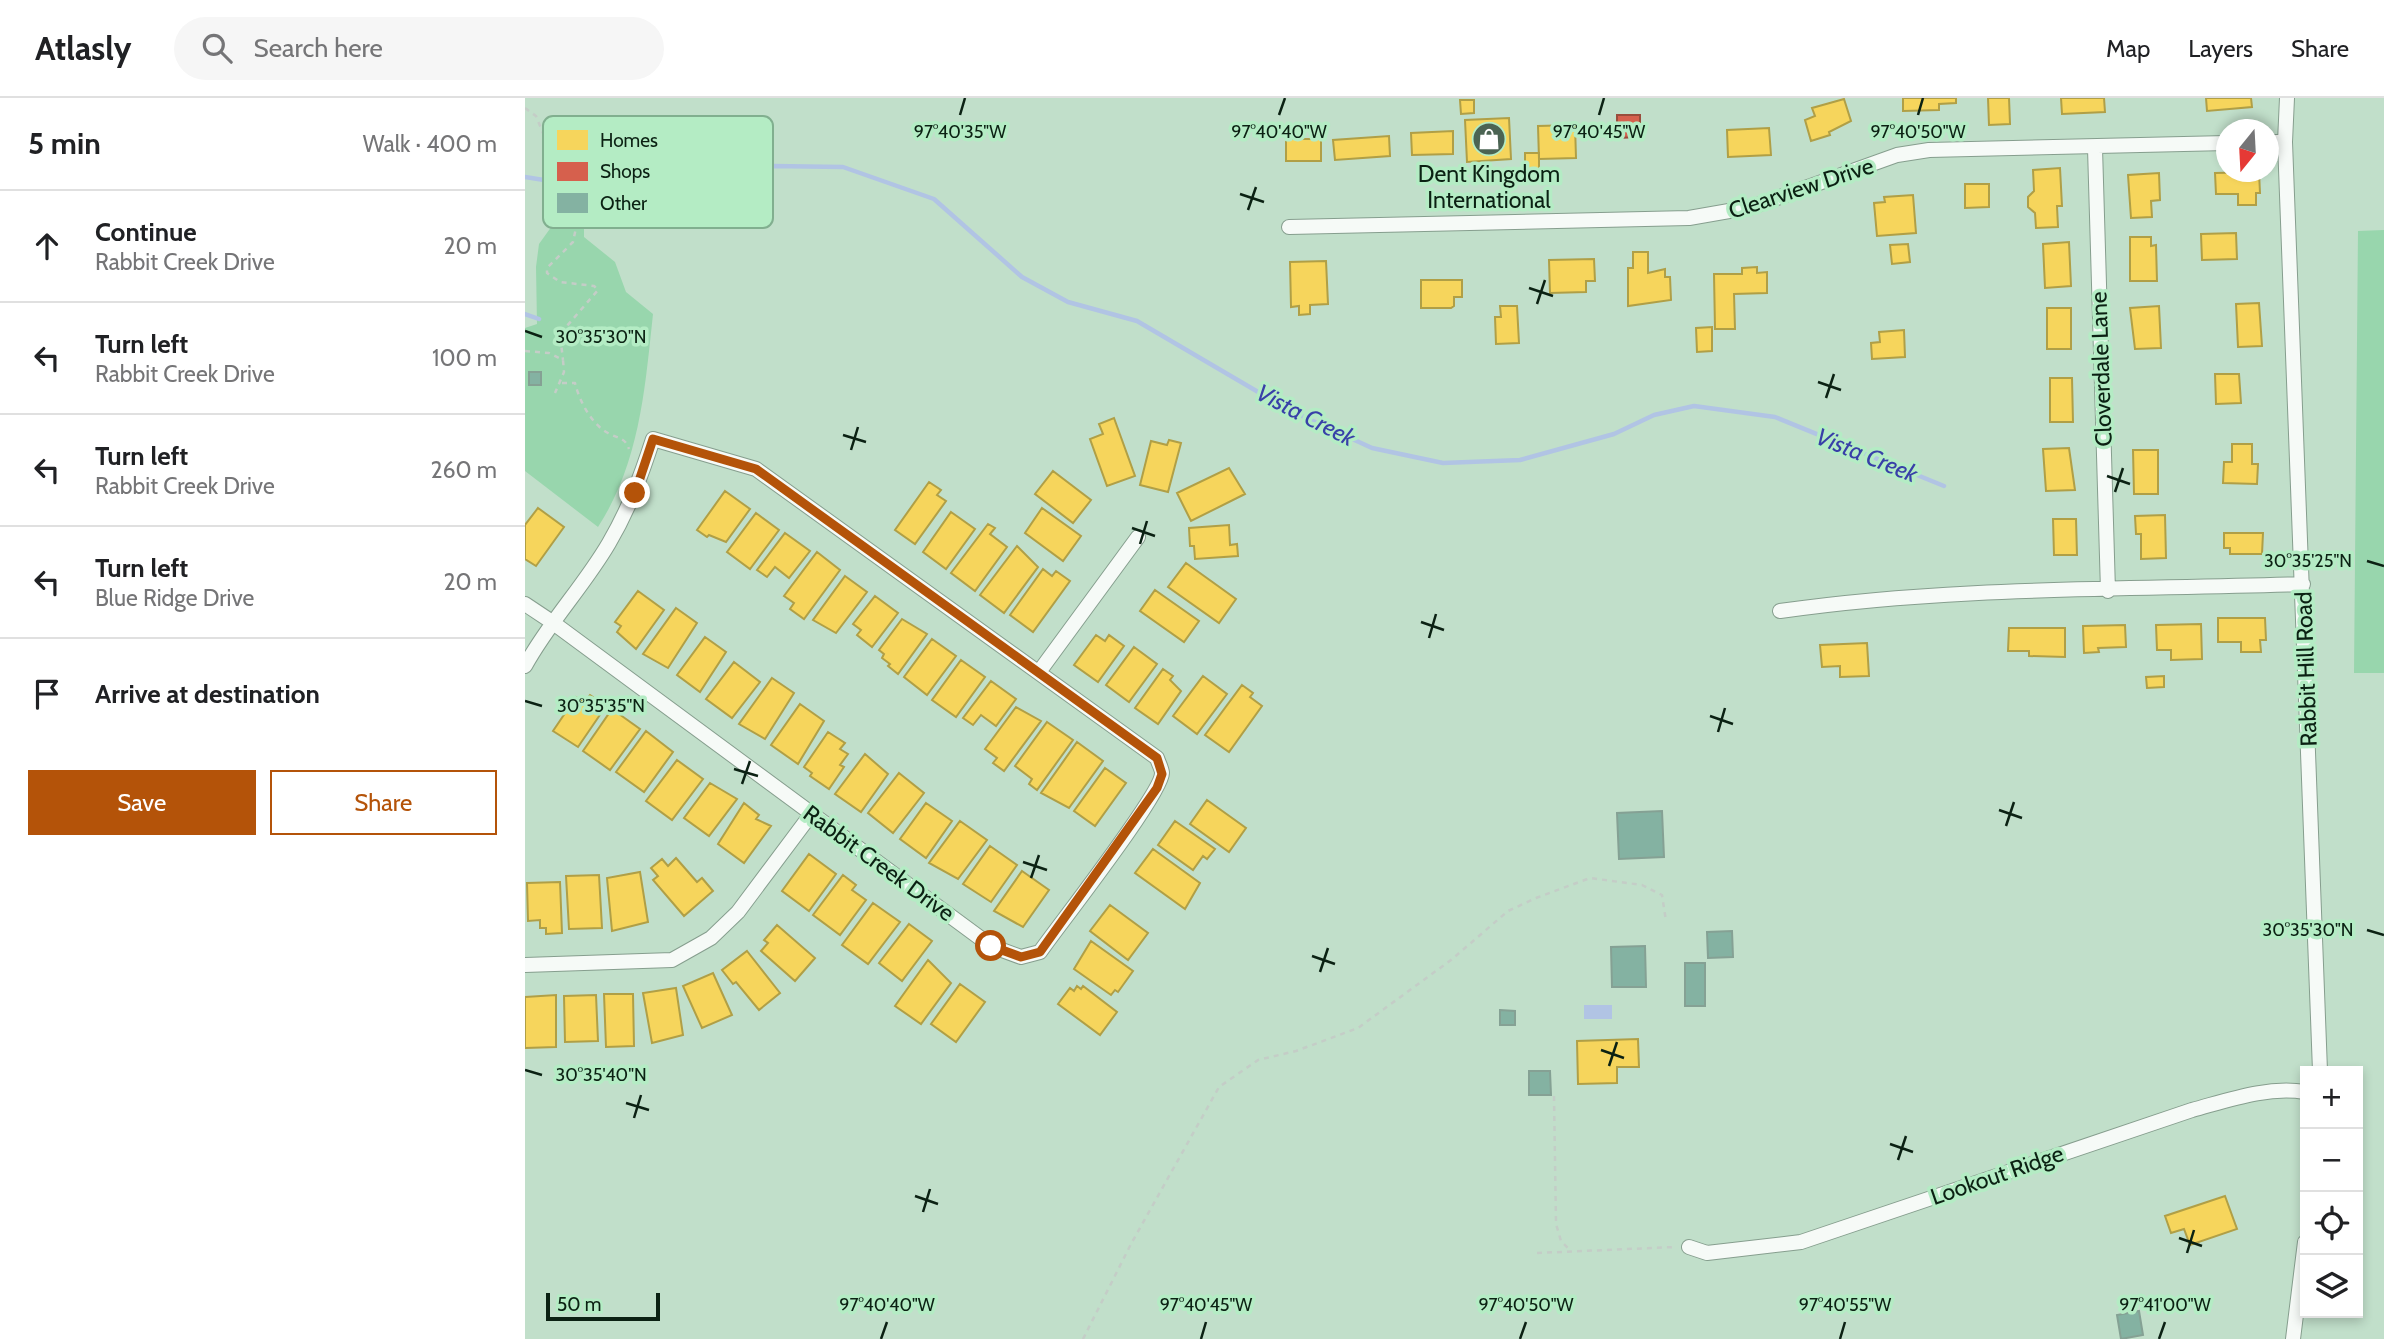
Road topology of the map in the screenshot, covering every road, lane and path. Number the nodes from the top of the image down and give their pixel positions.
1 (2287, 98) edge
2 (525, 108) edge
3 (543, 133) edge
4 (2279, 142) edge
5 (2285, 142) junction
6 (2216, 144) edge
7 (2095, 148) junction
8 (1289, 227) dead end
9 (576, 228) edge
10 (561, 344) junction
11 (525, 351) edge
12 (552, 354) junction
13 (563, 360) junction
14 (562, 383) junction
15 (555, 393) dead end
16 (629, 449) dead end
17 (1138, 537) dead end
18 (2303, 584) junction
19 (2108, 591) junction
20 (525, 604) edge
21 (1780, 611) dead end
22 (552, 622) junction
23 (525, 666) edge
24 (1039, 672) junction
25 (812, 813) junction
26 (1666, 921) dead end
27 (525, 965) edge
28 (2320, 1066) edge
29 (2300, 1092) edge
30 (1554, 1096) dead end
31 (1689, 1247) joint
32 (1571, 1251) junction
33 (1537, 1253) dead end
34 (2303, 1255) edge
35 (1083, 1339) edge
36 (2293, 1339) edge

1 - 5 street, Rabbit Hill Road
2 - 3 path
4 - 5 street
5 - 18 street, Rabbit Hill Road
6 - 7 street, Clearview Drive
7 - 8 street, Clearview Drive
7 - 19 street, Cloverdale Lane
9 - 10 path
10 - 12 path
10 - 13 path
11 - 12 path
12 - 13 path
13 - 14 path
14 - 15 path
14 - 16 path
17 - 24 street
18 - 19 street
18 - 28 street, Rabbit Hill Road
19 - 21 street
20 - 22 street, Rabbit Creek Drive
22 - 23 street
22 - 24 street, Rabbit Creek Drive
22 - 25 street, Rabbit Creek Drive
24 - 25 street, Rabbit Creek Drive
25 - 27 street
26 - 35 path
29 - 31 street, Lookout Ridge
30 - 32 path
31 - 32 path
32 - 33 path
34 - 36 street

